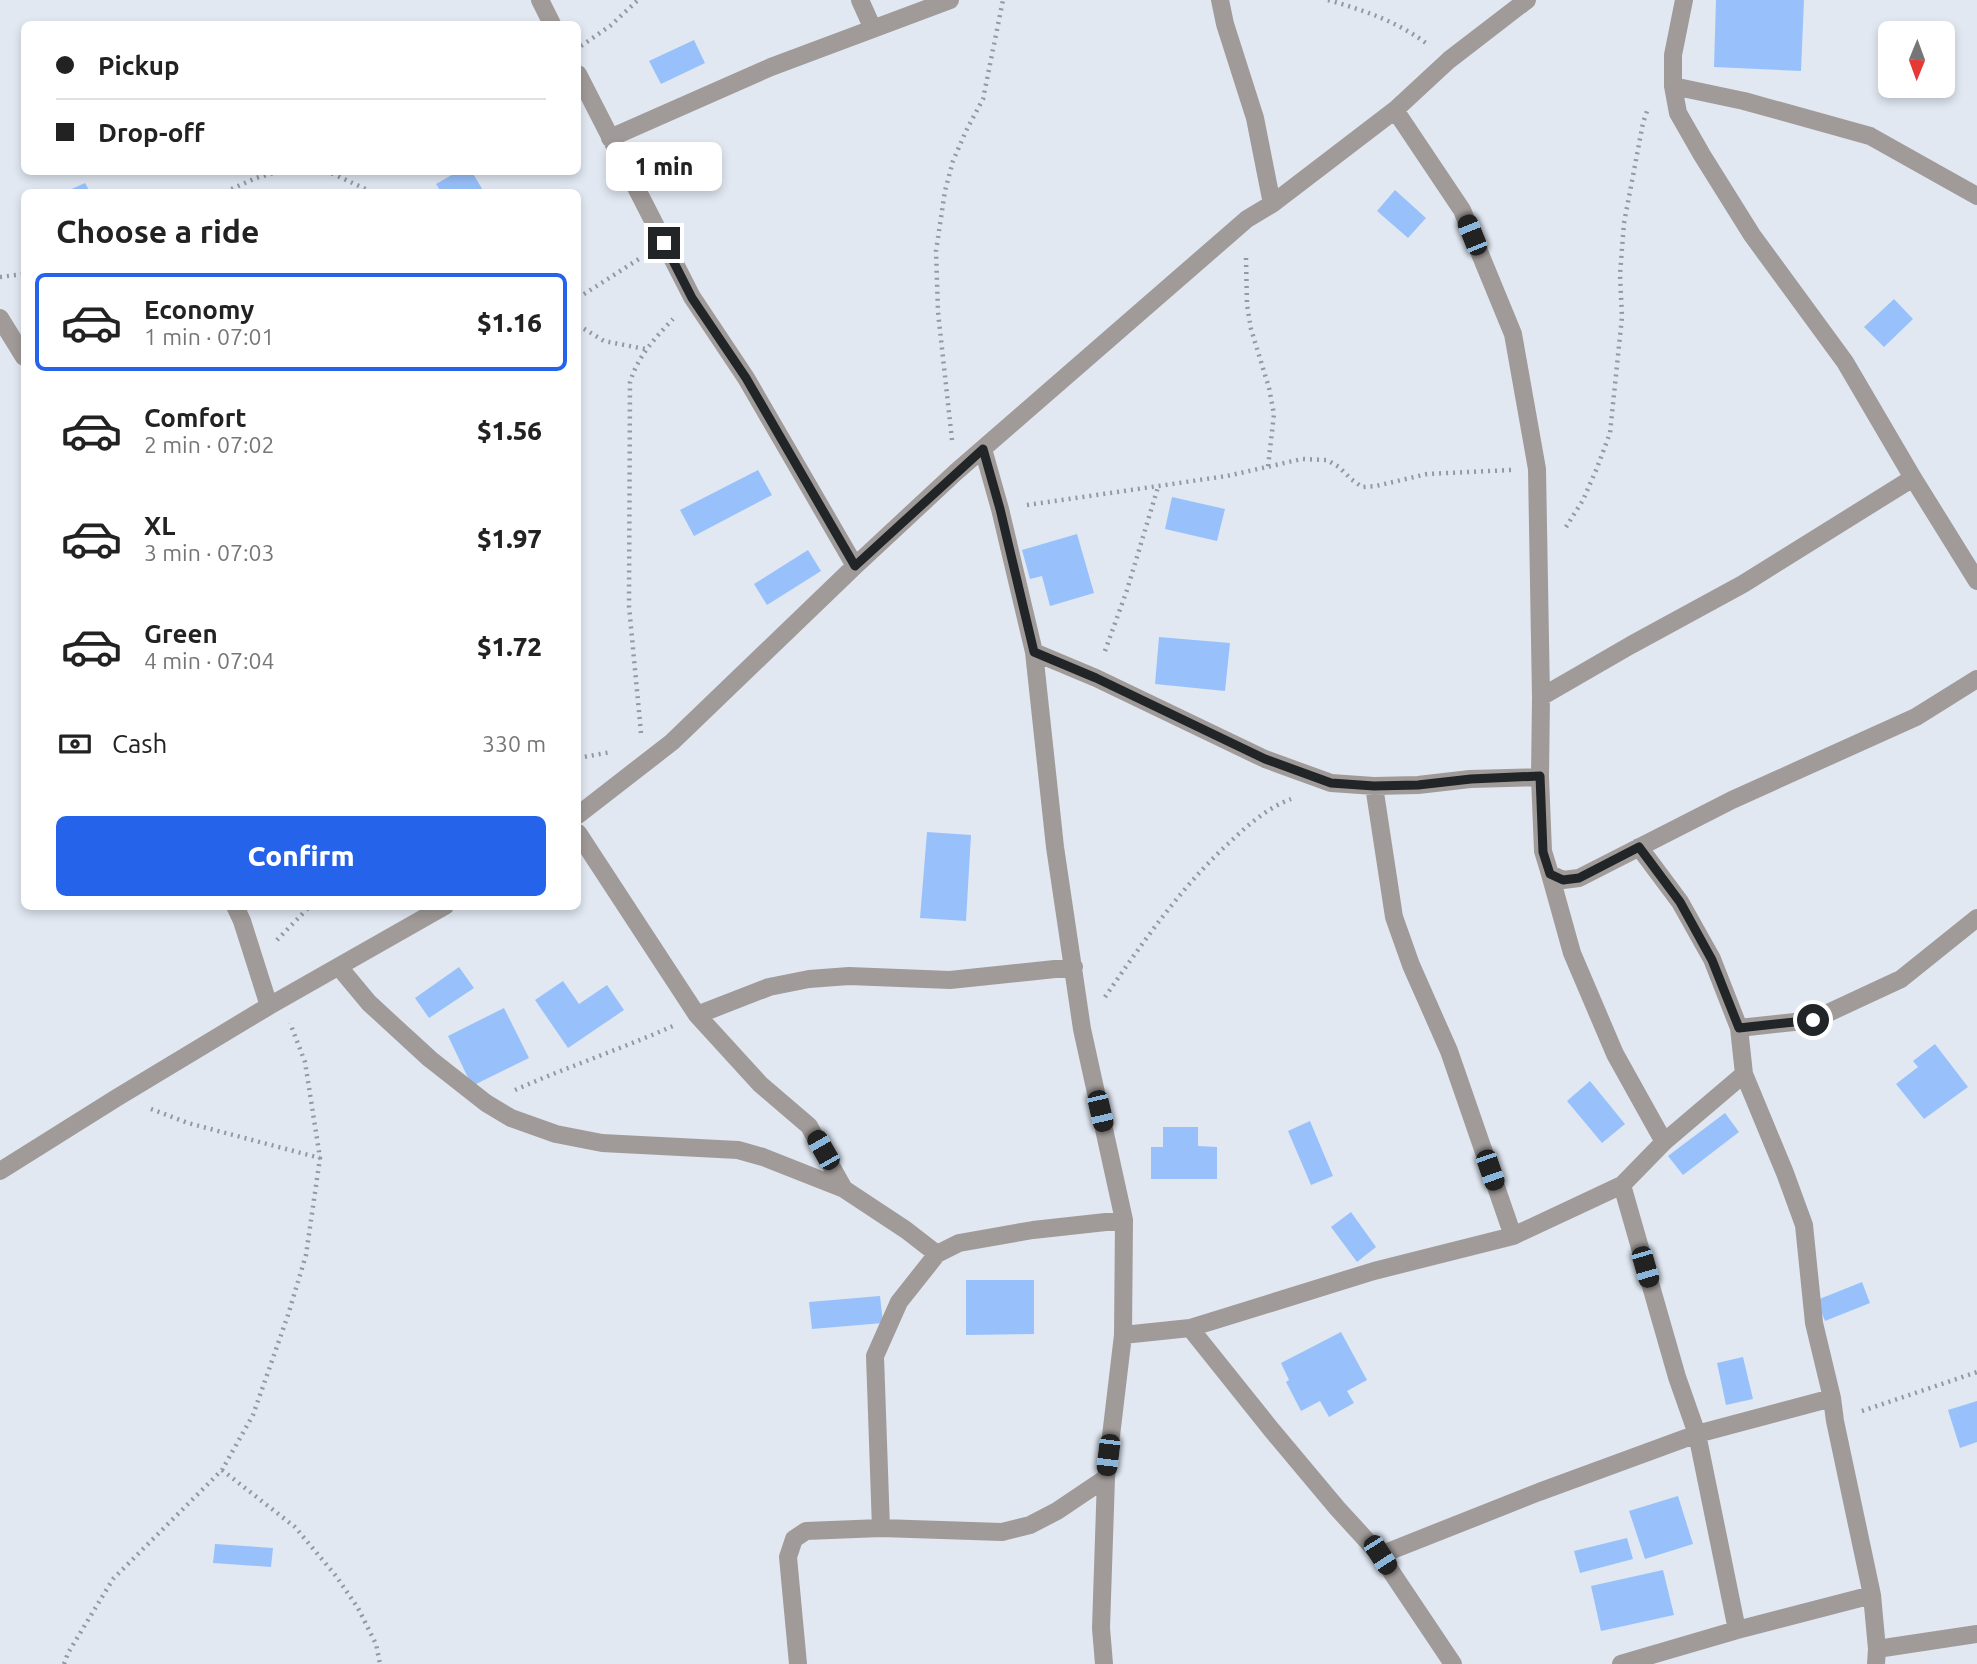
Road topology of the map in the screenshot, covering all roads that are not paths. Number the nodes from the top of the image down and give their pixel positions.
1 (540, 0) edge
2 (860, 0) edge
3 (950, 0) edge
4 (1220, 0) edge
5 (1527, 0) edge
6 (1684, 0) edge
7 (550, 21) edge
8 (873, 29) junction
9 (581, 80) edge
10 (1673, 86) junction
11 (1395, 110) junction
12 (610, 138) junction
13 (1977, 196) edge
14 (1272, 204) junction
15 (0, 318) edge
16 (21, 352) edge
17 (983, 449) junction
18 (1913, 478) junction
19 (855, 566) junction
20 (1977, 581) edge
21 (1034, 652) junction
22 (1977, 679) edge
23 (1541, 697) junction
24 (1540, 776) junction
25 (1374, 786) junction
26 (581, 813) edge
27 (581, 838) edge
28 (1639, 847) junction
29 (1550, 874) junction
30 (237, 910) edge
31 (438, 910) edge
32 (1977, 918) edge
33 (339, 967) junction
34 (1074, 967) junction
35 (275, 1003) junction
36 (697, 1015) junction
37 (1739, 1028) junction
38 (1744, 1074) junction
39 (1664, 1142) junction
40 (0, 1171) edge
41 (1622, 1185) junction
42 (844, 1189) junction
43 (1124, 1220) junction
44 (1513, 1236) junction
45 (937, 1254) junction
46 (1190, 1328) junction
47 (1123, 1335) junction
48 (1832, 1398) junction
49 (1697, 1434) junction
50 (1105, 1478) junction
51 (881, 1528) junction
52 (1380, 1555) junction
53 (1872, 1595) junction
54 (1737, 1630) junction
55 (1977, 1634) edge
56 (1877, 1657) edge
57 (798, 1664) edge
58 (1104, 1664) edge
59 (1453, 1664) edge
60 (1621, 1664) edge

1 - 7 street
2 - 8 street
3 - 8 street
4 - 14 street
5 - 11 street
6 - 10 street
8 - 12 street
9 - 12 street
10 - 13 street
10 - 18 street
11 - 14 street
11 - 23 street
12 - 19 street
14 - 17 street
15 - 16 street
17 - 19 street
17 - 21 street
18 - 20 street
18 - 23 street
19 - 26 street
21 - 25 street
21 - 34 street
22 - 28 street
23 - 24 street
24 - 25 street
24 - 29 street
25 - 44 street
27 - 36 street
28 - 29 street
28 - 37 street
29 - 39 street
30 - 35 street
31 - 33 street
32 - 37 street
33 - 35 street
33 - 42 street
34 - 36 street
34 - 43 street
35 - 40 street
36 - 42 street
37 - 38 street
38 - 39 street
38 - 48 street
39 - 41 street
41 - 44 street
41 - 49 street
42 - 45 street
43 - 45 street
43 - 47 street
44 - 46 street
45 - 51 street
46 - 47 street
46 - 52 street
47 - 50 street
48 - 49 street
48 - 53 street
49 - 52 street
49 - 54 street
50 - 51 street
50 - 58 street
51 - 57 street
52 - 59 street
53 - 54 street
53 - 56 street
54 - 60 street
55 - 56 street

